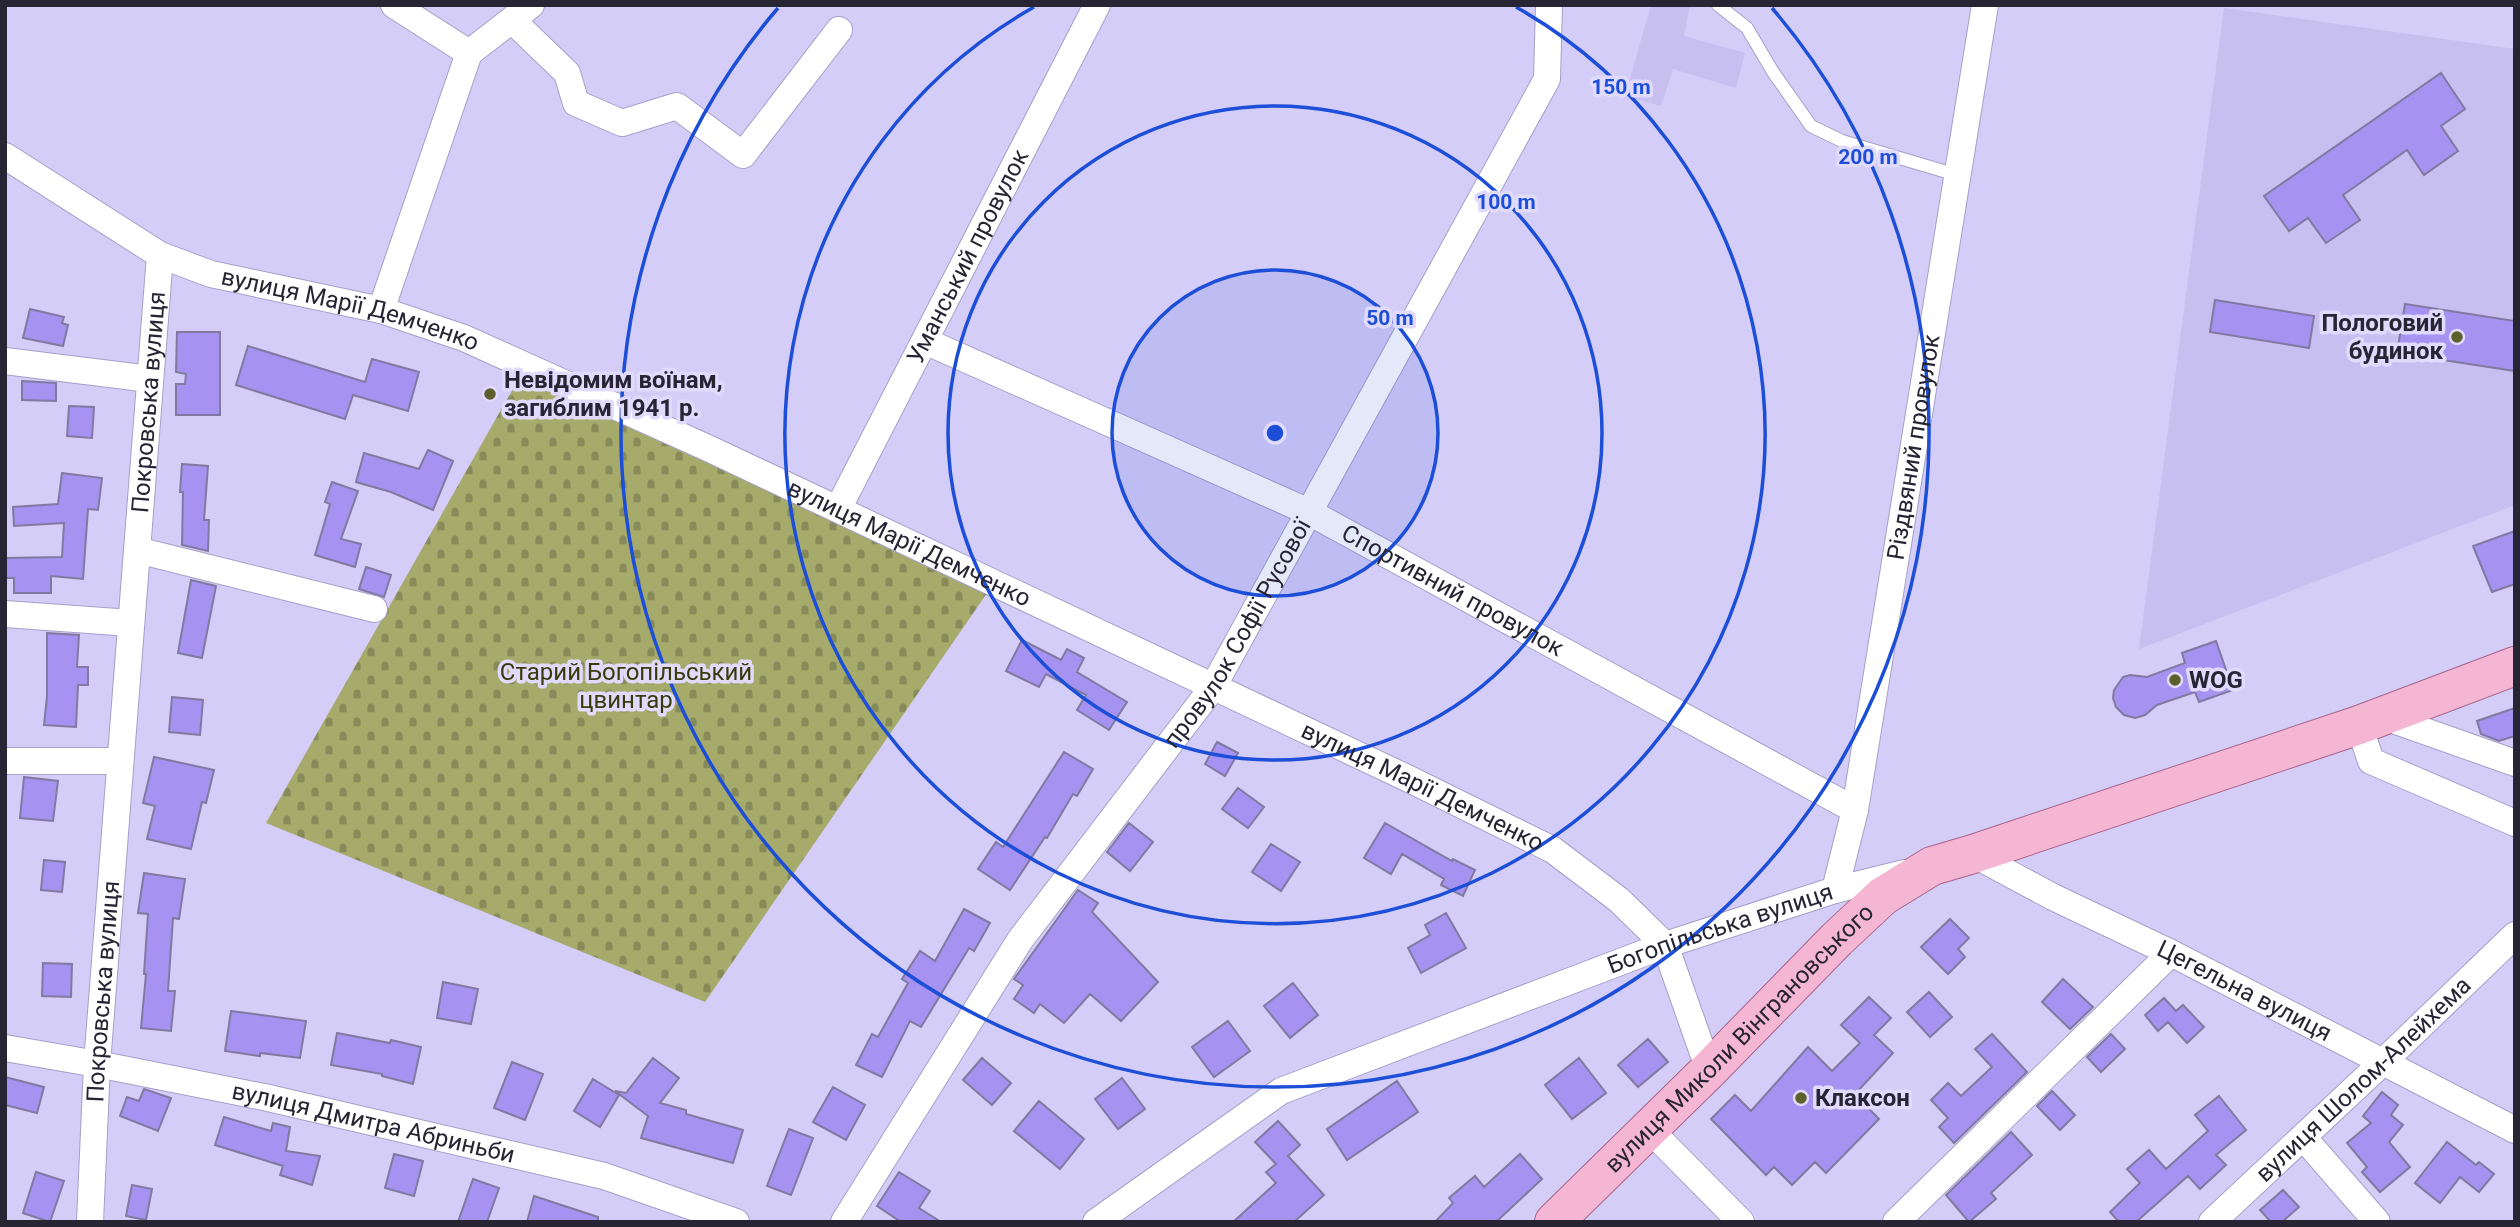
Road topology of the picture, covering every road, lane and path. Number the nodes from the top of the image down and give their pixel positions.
1 (394, 5) edge
2 (1097, 5) edge
3 (1549, 5) edge
4 (1718, 5) edge
5 (1985, 5) edge
6 (521, 12) edge
7 (839, 30) dead end
8 (468, 53) junction
9 (5, 156) edge
10 (1957, 174) junction
11 (160, 255) junction
12 (381, 310) junction
13 (925, 341) junction
14 (5, 361) edge
15 (150, 379) junction
16 (838, 509) junction
17 (1309, 512) junction
18 (137, 550) junction
19 (373, 609) dead end
20 (5, 614) edge
21 (131, 623) junction
22 (2515, 666) edge
23 (1213, 687) junction
24 (2371, 721) junction
25 (5, 761) edge
26 (121, 761) junction
27 (2515, 763) edge
28 (1855, 810) junction
29 (2515, 823) edge
30 (1973, 854) junction
31 (1932, 866) junction
32 (1835, 890) junction
33 (2515, 934) edge
34 (1665, 945) junction
35 (2171, 953) junction
36 (5, 1048) edge
37 (2383, 1062) junction
38 (97, 1064) junction
39 (1709, 1070) junction
40 (1649, 1129) junction
41 (2515, 1130) edge
42 (2302, 1137) junction
43 (90, 1222) edge
44 (736, 1222) edge
45 (844, 1222) edge
46 (1096, 1222) edge
47 (1555, 1222) edge
48 (1741, 1222) edge
49 (1896, 1222) edge
50 (2212, 1222) edge
51 (2377, 1222) edge

1 - 8 street
2 - 13 street, Уманський провулок
3 - 17 street, провулок Софії Русової
4 - 10 lane
5 - 10 street, Різдвяний провулок
6 - 7 street
6 - 8 street
8 - 12 street
9 - 11 street, вулиця Марії Демченко
10 - 28 street, Різдвяний провулок
11 - 12 street, вулиця Марії Демченко
11 - 15 street, Покровська вулиця
12 - 16 street, вулиця Марії Демченко
13 - 16 street, Уманський провулок
13 - 17 street, Спортивний провулок
14 - 15 street
15 - 18 street, Покровська вулиця
16 - 23 street, вулиця Марії Демченко
17 - 23 street, провулок Софії Русової
17 - 28 street, Спортивний провулок
18 - 19 street
18 - 21 street, Покровська вулиця
20 - 21 street
21 - 26 street, Покровська вулиця
22 - 24 main road, Богопільська вулиця
23 - 34 street, вулиця Марії Демченко
23 - 45 street, провулок Софії Русової
24 - 27 street
24 - 29 street
24 - 30 main road, Богопільська вулиця
25 - 26 street
26 - 38 street, Покровська вулиця
28 - 32 street, Різдвяний провулок
30 - 31 main road, Богопільська вулиця
30 - 35 street, Цегельна вулиця
31 - 32 street, Богопільська вулиця
31 - 39 main road, вулиця Миколи Вінграновського
32 - 34 street, Богопільська вулиця
33 - 37 street, вулиця Шолом-Алейхема
34 - 39 street, вулиця Марії Демченко
34 - 46 street, Богопільська вулиця
35 - 37 street, Цегельна вулиця
35 - 49 street
36 - 38 street, вулиця Дмитра Абриньби
37 - 41 street, Цегельна вулиця
37 - 42 street, вулиця Шолом-Алейхема
38 - 43 street, Покровська вулиця
38 - 44 street, вулиця Дмитра Абриньби
39 - 40 main road, вулиця Миколи Вінграновського
40 - 47 main road, вулиця Миколи Вінграновського
40 - 48 street
42 - 50 street, вулиця Шолом-Алейхема
42 - 51 street

